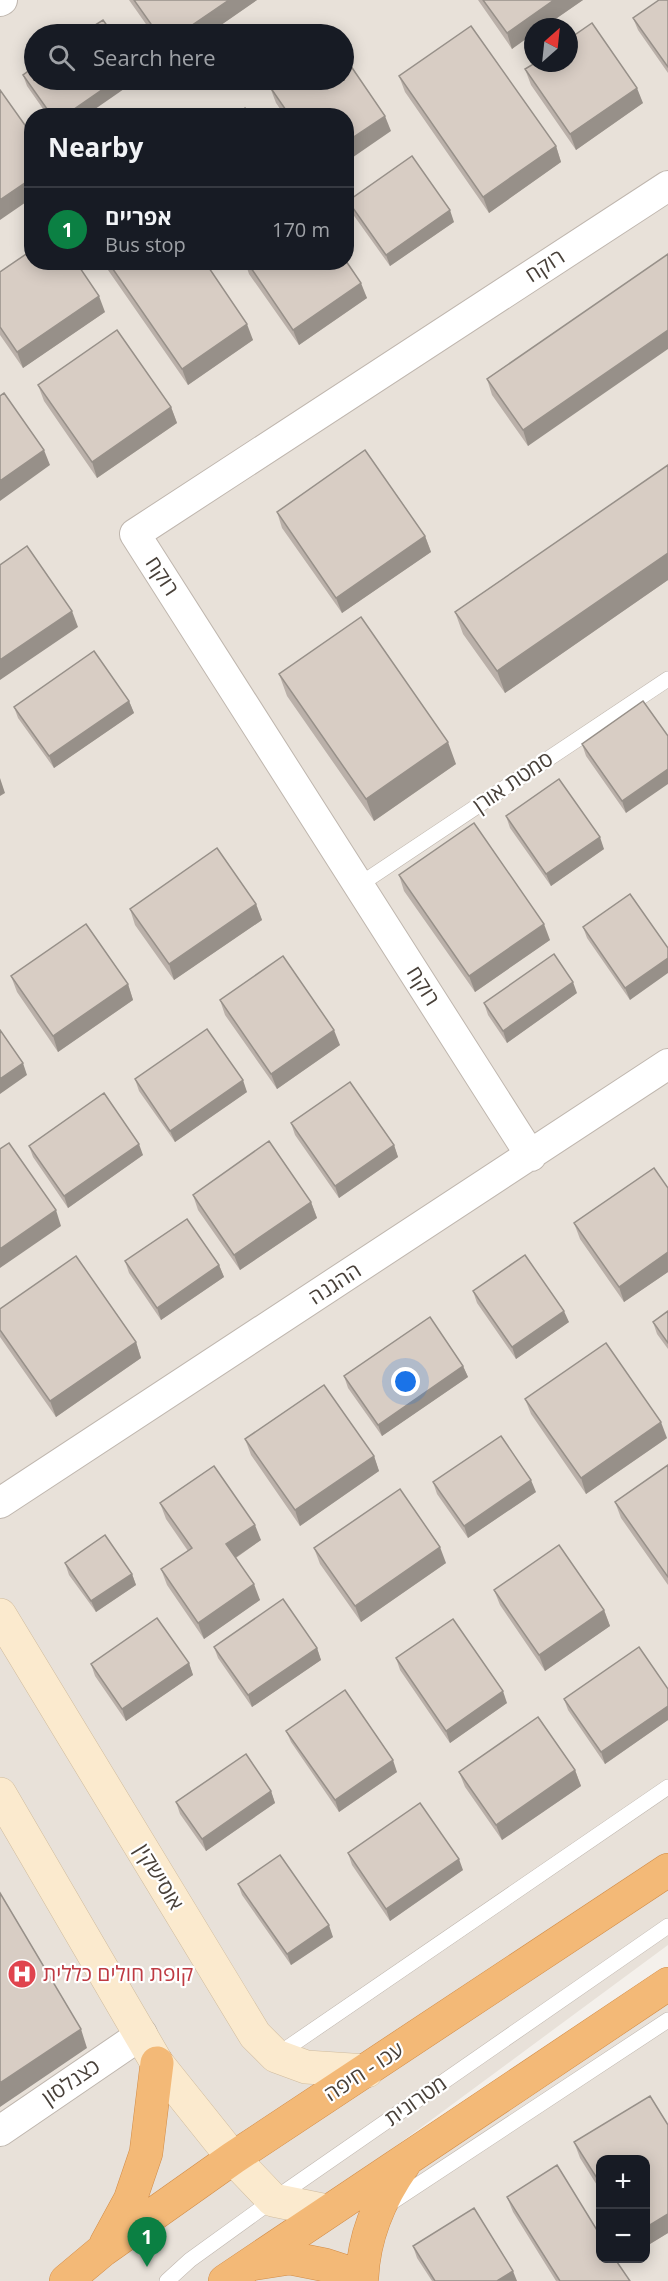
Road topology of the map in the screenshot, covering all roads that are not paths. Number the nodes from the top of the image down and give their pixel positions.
1 (668, 186) edge
2 (668, 679) edge
3 (359, 885) junction
4 (668, 1064) edge
5 (531, 1156) junction
6 (0, 1503) edge
7 (0, 1615) edge
8 (668, 1787) edge
9 (0, 1794) edge
10 (668, 1870) edge
11 (668, 1926) edge
12 (668, 1984) edge
13 (668, 2020) edge
14 (142, 2034) junction
15 (276, 2056) junction
16 (157, 2063) junction
17 (367, 2071) junction
18 (0, 2131) edge
19 (410, 2155) junction
20 (233, 2158) junction
21 (273, 2200) junction
22 (327, 2211) junction
23 (377, 2212) junction
24 (103, 2250) junction
25 (236, 2273) edge
26 (363, 2279) edge
27 (66, 2281) edge
28 (167, 2281) edge

1 - 3 street, רוקח
2 - 3 lane, סמטת אורן
3 - 5 street, רוקח
4 - 5 street, ההגנה
5 - 6 street, ההגנה
7 - 15 street, אוסישקין
8 - 15 lane
9 - 14 street
10 - 17 highway, עכו - חיפה
11 - 21 lane, מטרונית
12 - 19 highway
13 - 23 lane
14 - 16 street
14 - 18 street, כצנלסון
15 - 17 street, אוסישקין
16 - 20 street
16 - 24 highway
17 - 20 highway, עכו - חיפה
19 - 22 highway
19 - 23 highway
20 - 21 street
20 - 24 highway, עכו - חיפה
21 - 22 street
21 - 28 lane, מטרונית
22 - 25 highway
23 - 26 highway
24 - 27 highway, עכו - חיפה
25 - 26 highway

